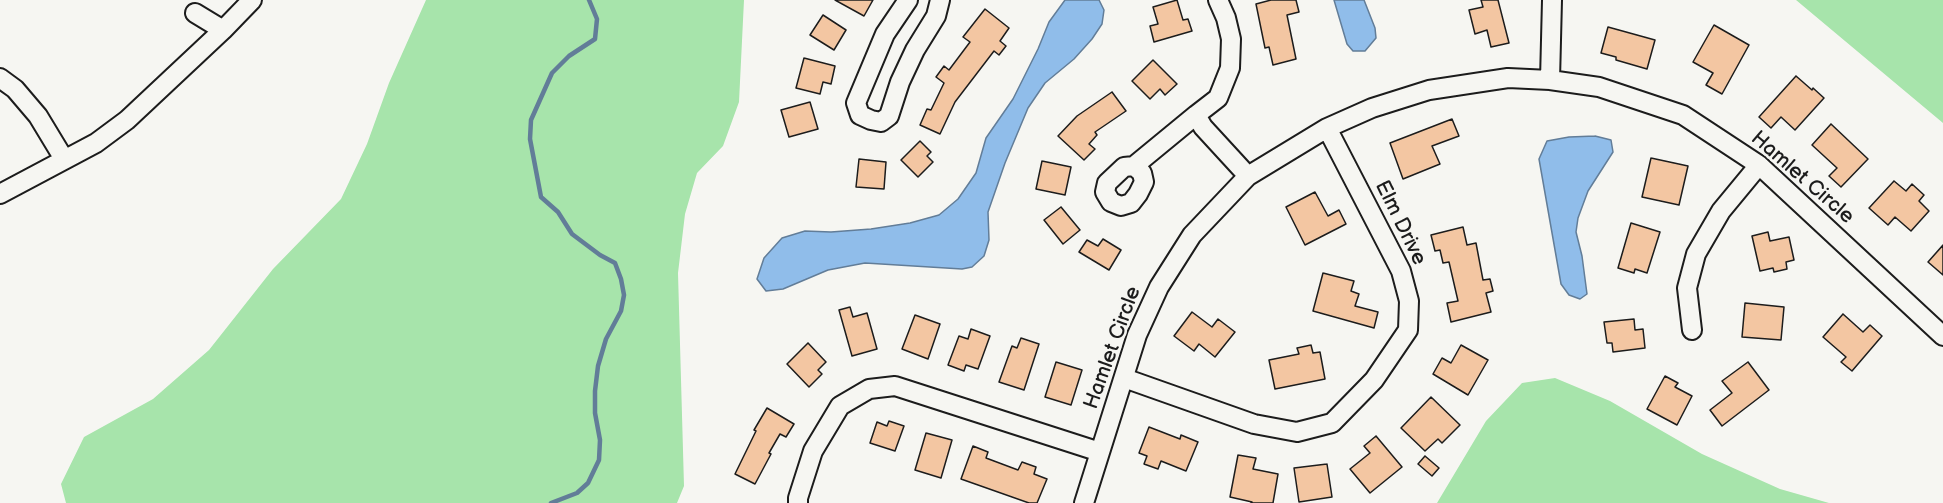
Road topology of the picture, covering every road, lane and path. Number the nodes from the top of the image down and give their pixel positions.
1 (252, 0) edge
2 (908, 0) edge
3 (940, 0) edge
4 (1218, 0) edge
5 (1552, 0) edge
6 (195, 13) dead end
7 (223, 30) junction
8 (881, 43) junction
9 (910, 59) junction
10 (0, 78) edge
11 (1550, 80) junction
12 (1196, 115) junction
13 (1327, 128) junction
14 (64, 159) junction
15 (1759, 165) junction
16 (1134, 166) dead end
17 (1248, 176) junction
18 (0, 194) edge
19 (1692, 330) dead end
20 (1943, 336) edge
21 (1124, 378) junction
22 (1100, 452) junction
23 (798, 503) edge
24 (1084, 503) edge

1 - 7 street
2 - 8 street
3 - 9 street
4 - 12 street
5 - 11 street
6 - 7 street
7 - 14 street
8 - 9 street
8 - 9 street
10 - 14 street
11 - 13 street, Hamlet Circle
11 - 15 street, Hamlet Circle
12 - 16 street
12 - 17 street
13 - 17 street, Hamlet Circle
13 - 21 street, Elm Drive
14 - 18 street
15 - 19 street
15 - 20 street, Hamlet Circle
17 - 21 street, Hamlet Circle
21 - 22 street, Hamlet Circle
22 - 23 street
22 - 24 street, Hamlet Circle

